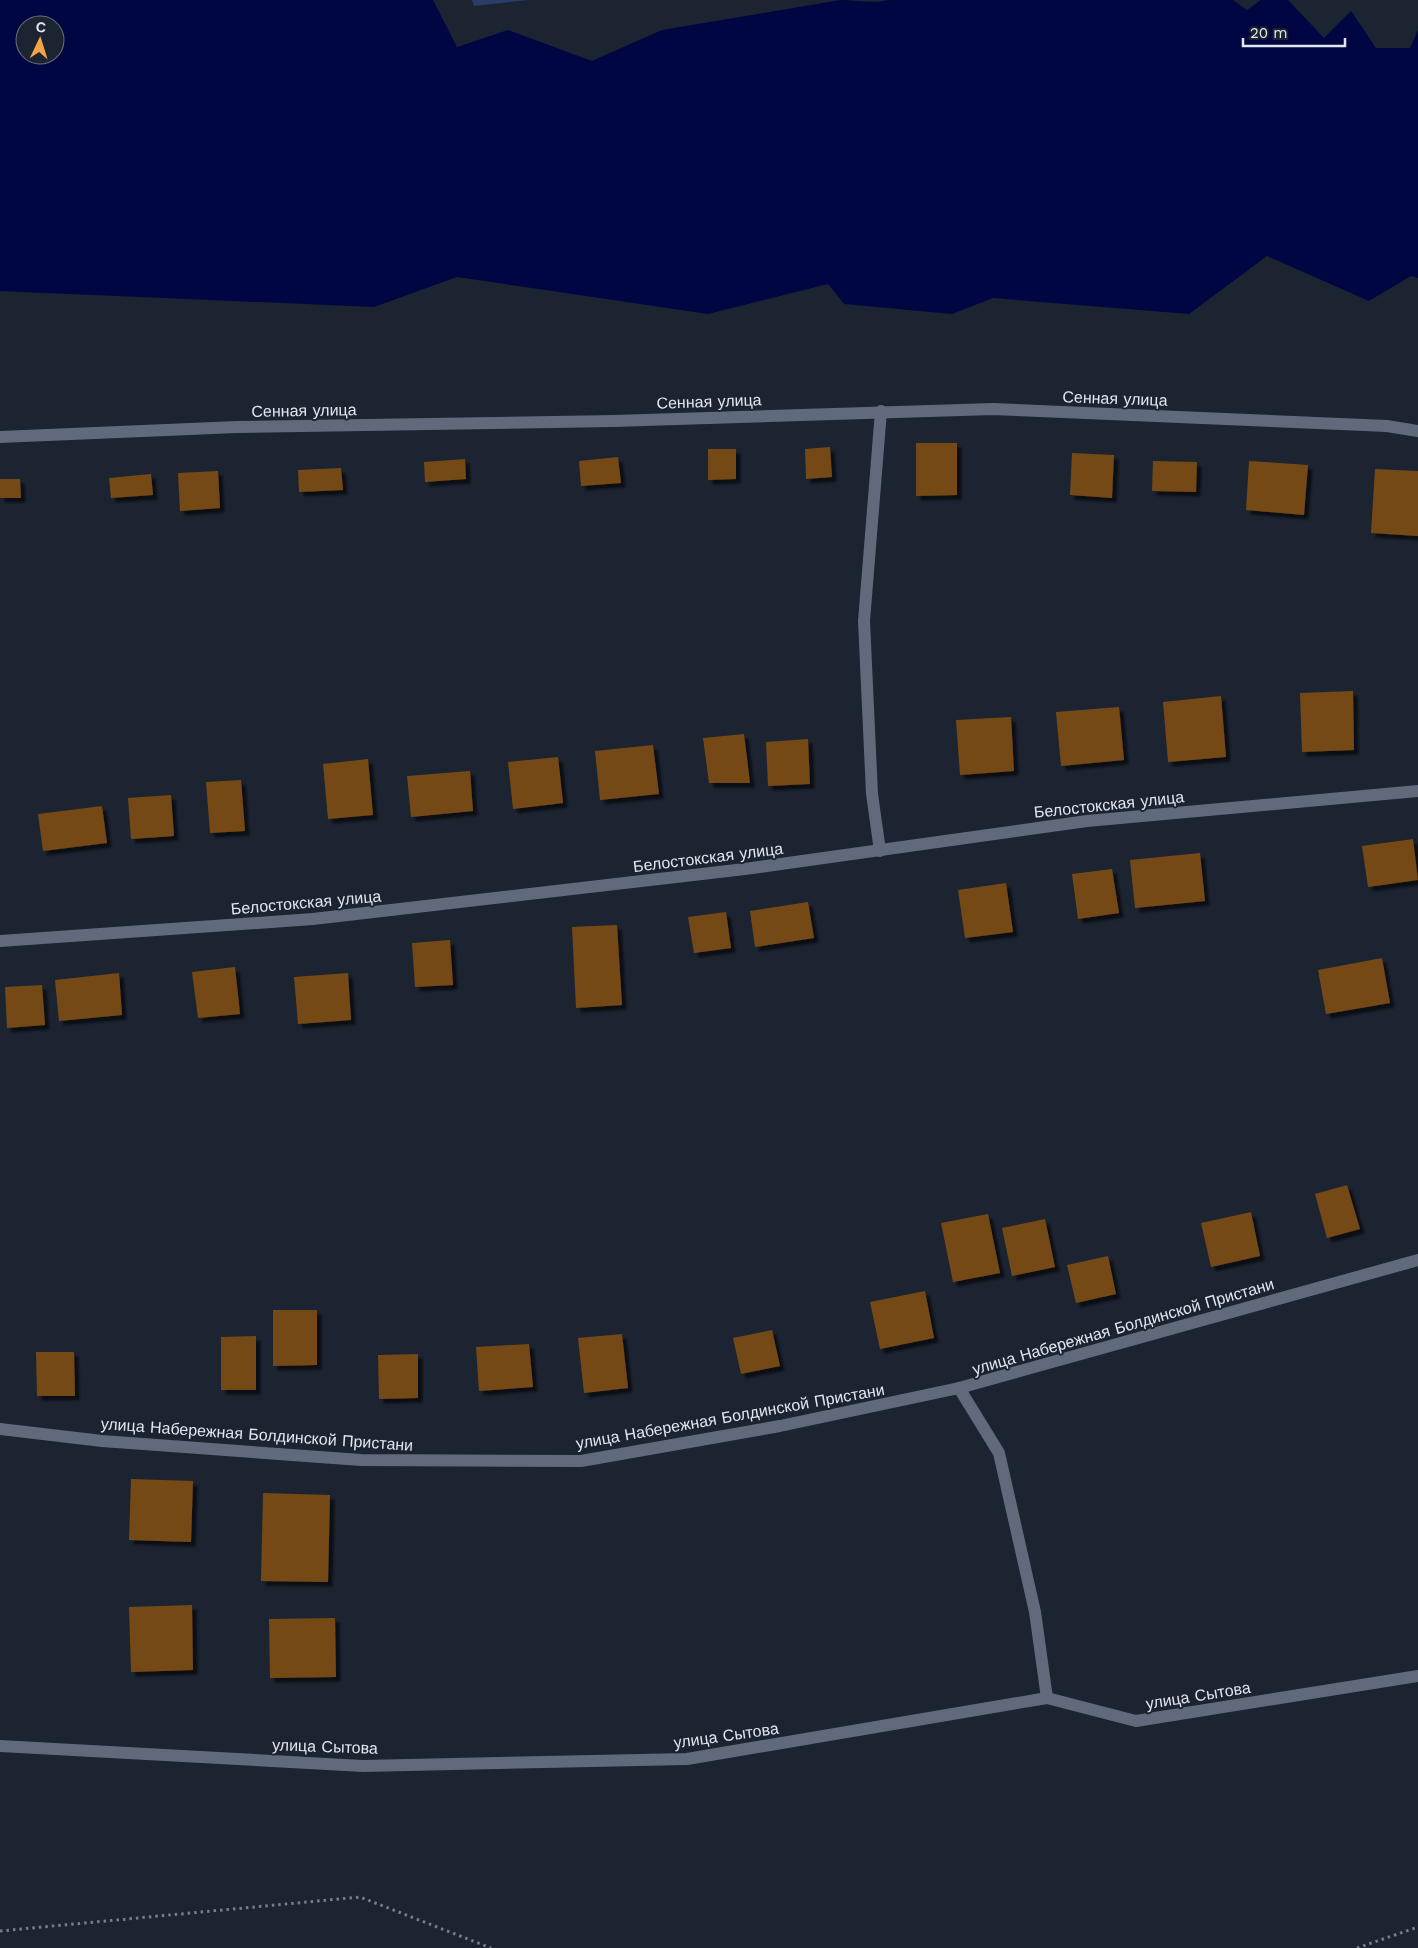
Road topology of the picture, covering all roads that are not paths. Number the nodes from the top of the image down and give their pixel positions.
1 (881, 411) junction
2 (1418, 431) edge
3 (0, 437) edge
4 (1418, 791) edge
5 (880, 851) junction
6 (0, 941) edge
7 (1418, 1260) edge
8 (959, 1388) junction
9 (0, 1429) edge
10 (1418, 1676) edge
11 (1047, 1698) junction
12 (0, 1746) edge

1 - 2 street, Сенная улица
1 - 3 street, Сенная улица
1 - 5 street
4 - 5 street, Белостокская улица
5 - 6 street, Белостокская улица
7 - 8 street, улица Набережная Болдинской Пристани
8 - 9 street, улица Набережная Болдинской Пристани
8 - 11 street
10 - 11 street, улица Сытова
11 - 12 street, улица Сытова

